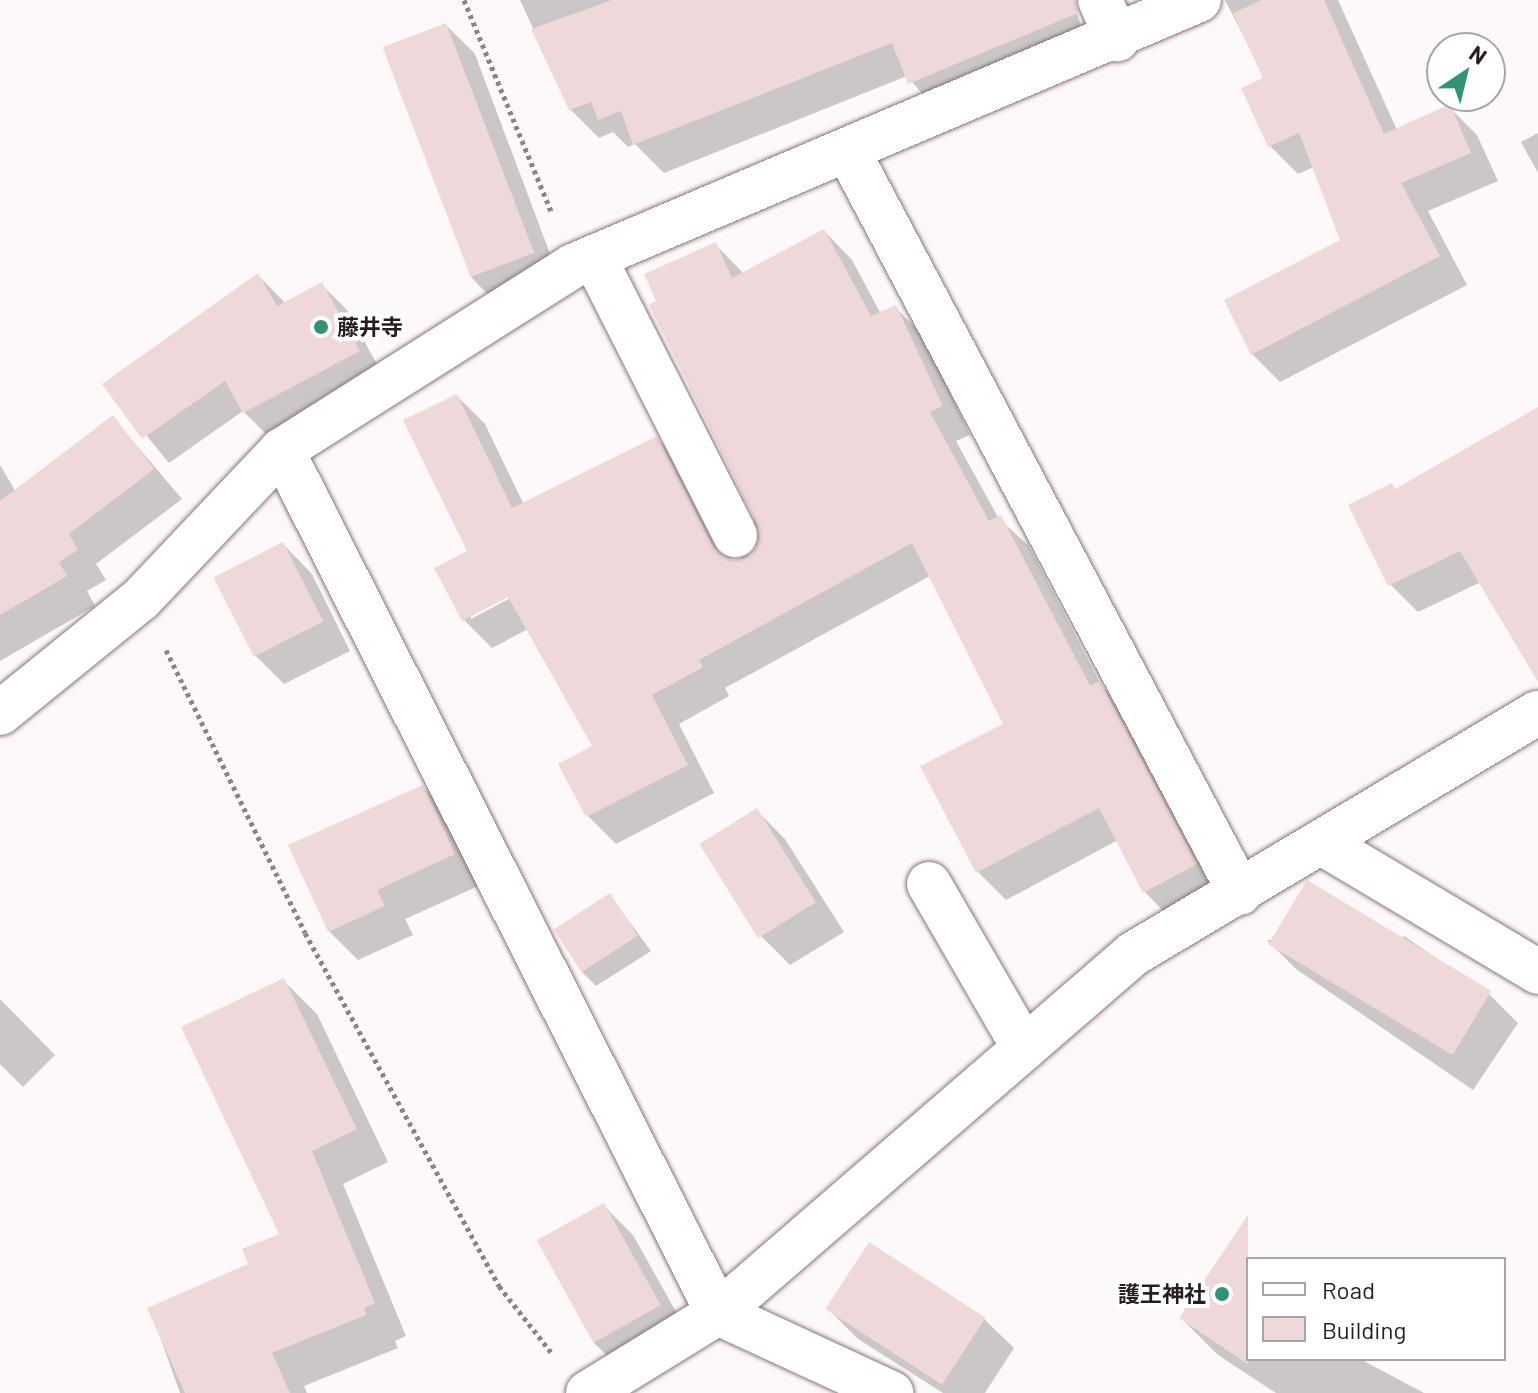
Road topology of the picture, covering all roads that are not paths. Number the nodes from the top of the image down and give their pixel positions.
1 (1199, 0) edge
2 (1108, 19) edge
3 (848, 151) junction
4 (583, 261) junction
5 (282, 450) junction
6 (735, 535) dead end
7 (0, 713) edge
8 (1538, 713) edge
9 (1322, 843) junction
10 (929, 884) dead end
11 (1240, 893) junction
12 (1538, 972) edge
13 (1024, 1048) junction
14 (718, 1313) junction
15 (588, 1393) edge
16 (891, 1393) edge

1 - 2 street
2 - 3 street
3 - 4 street
3 - 11 street
4 - 5 street
4 - 6 street
5 - 7 street
5 - 14 street
8 - 9 street
9 - 11 street
9 - 12 street
10 - 13 street
11 - 13 street
13 - 14 street
14 - 15 street
14 - 16 street

